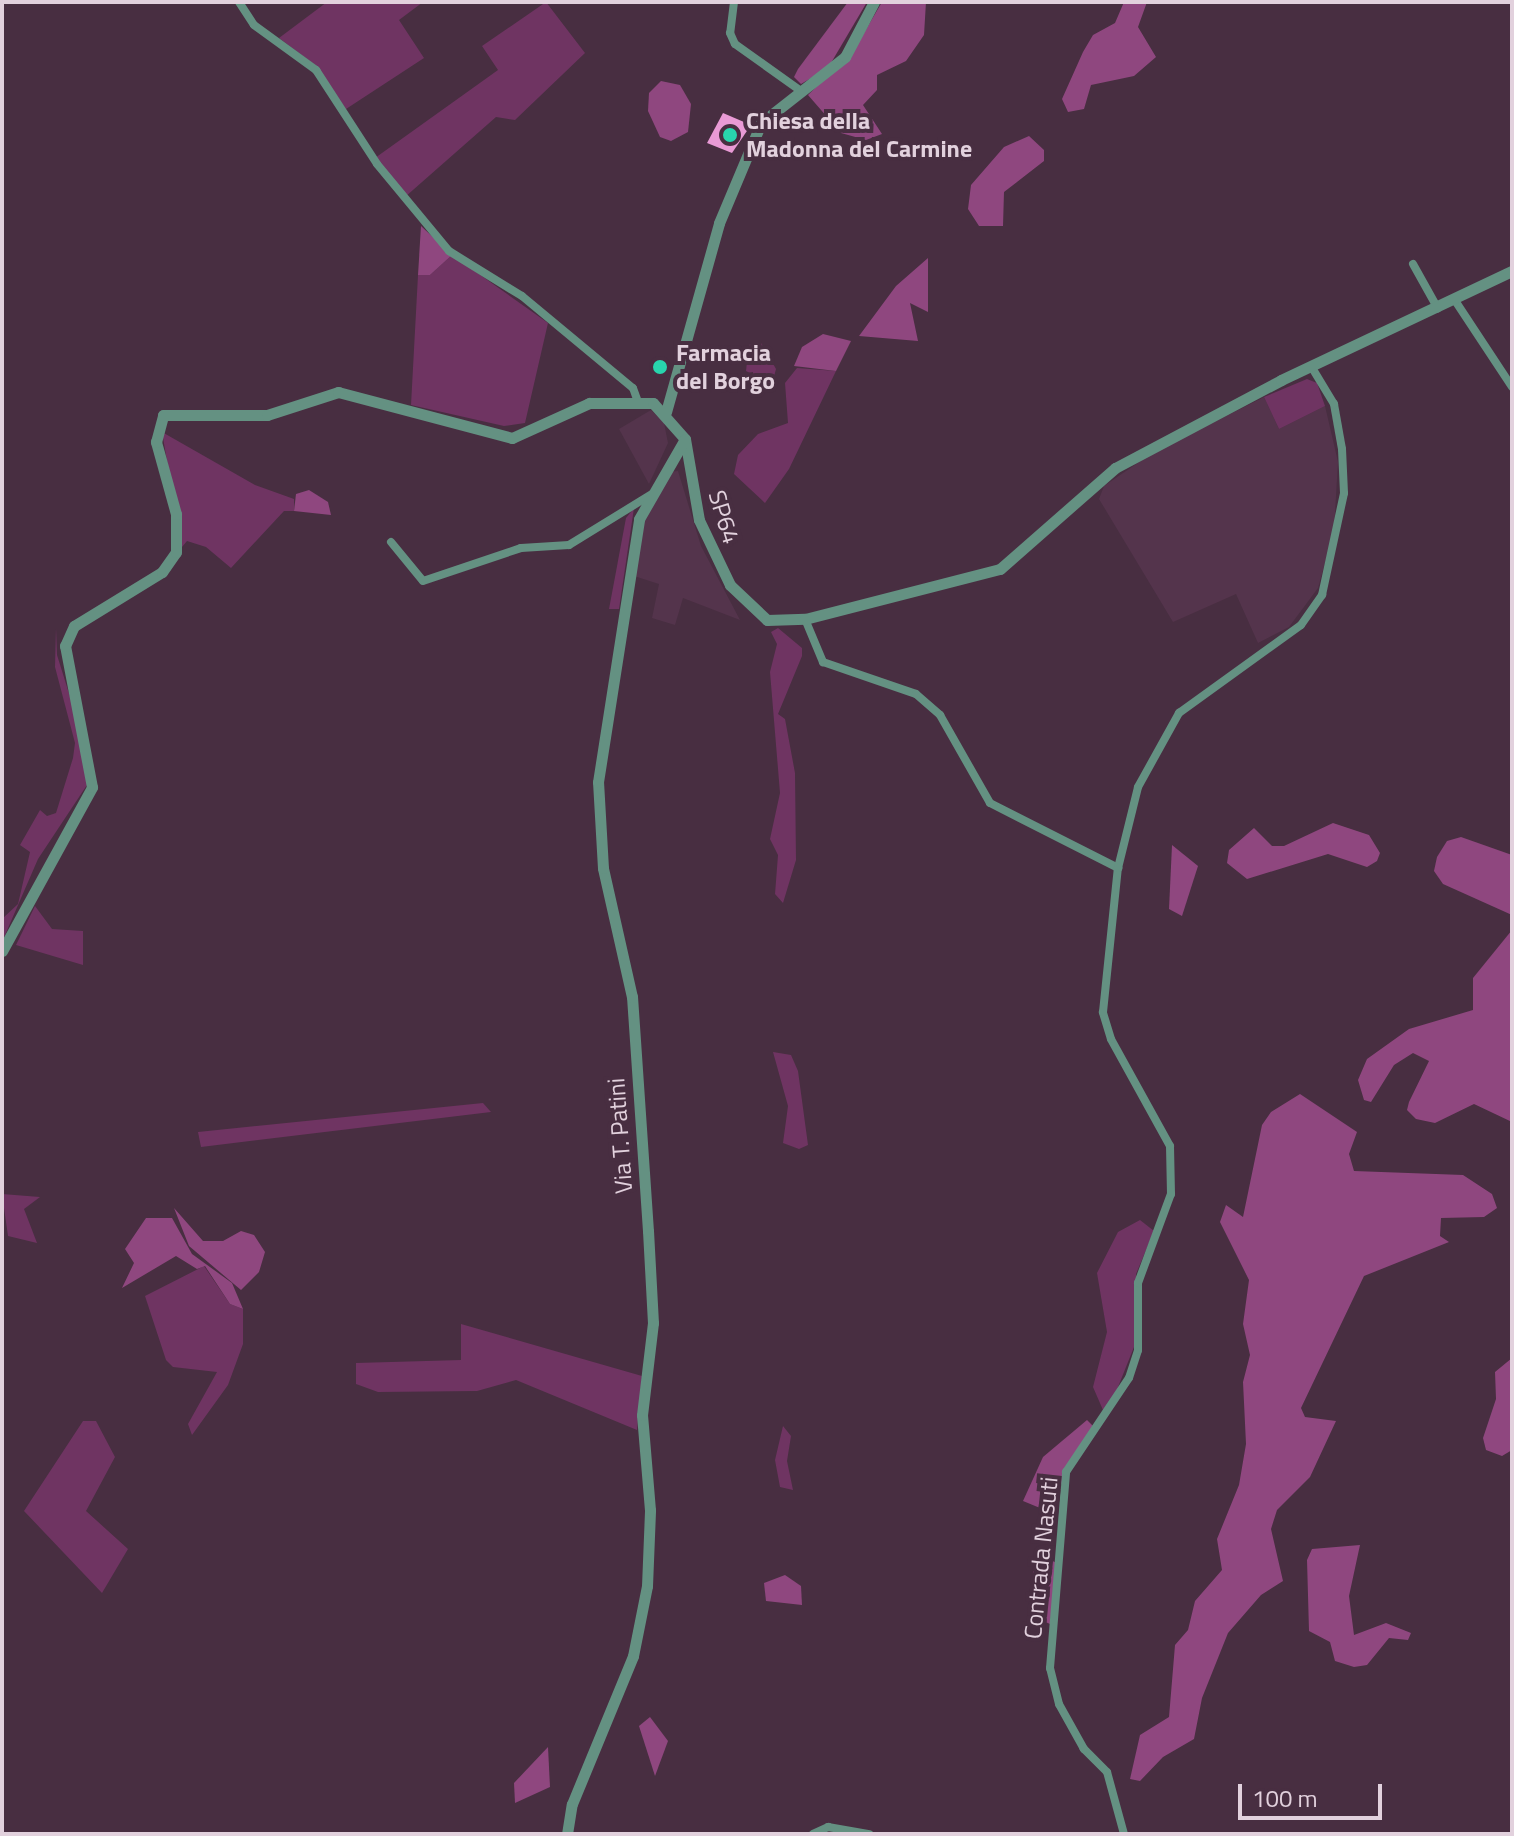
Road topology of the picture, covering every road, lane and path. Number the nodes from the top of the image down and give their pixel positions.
1 (239, 2) edge
2 (734, 2) edge
3 (874, 2) edge
4 (801, 91) junction
5 (1413, 264) dead end
6 (1512, 271) edge
7 (1456, 302) junction
8 (1438, 310) junction
9 (1311, 366) junction
10 (1512, 387) edge
11 (637, 399) junction
12 (666, 412) junction
13 (685, 439) junction
14 (653, 494) junction
15 (391, 542) dead end
16 (805, 619) junction
17 (1118, 868) junction
18 (2, 951) edge
19 (567, 1834) edge
20 (813, 1834) edge
21 (869, 1834) edge
22 (1124, 1834) edge

1 - 11 street
2 - 4 street
3 - 4 street
4 - 12 street
5 - 8 street
6 - 7 street, SP64
7 - 8 street, SP64
7 - 10 street
8 - 9 street, SP64
9 - 16 street, SP64
9 - 17 street, Contrada Nasuti
11 - 12 street
11 - 18 street
12 - 13 street, SP64 / SP64
13 - 14 street, Via T. Patini
13 - 16 street, SP64 / SP64
14 - 15 street
14 - 19 street, Via T. Patini
16 - 17 street
17 - 22 street, Contrada Nasuti
20 - 21 street

